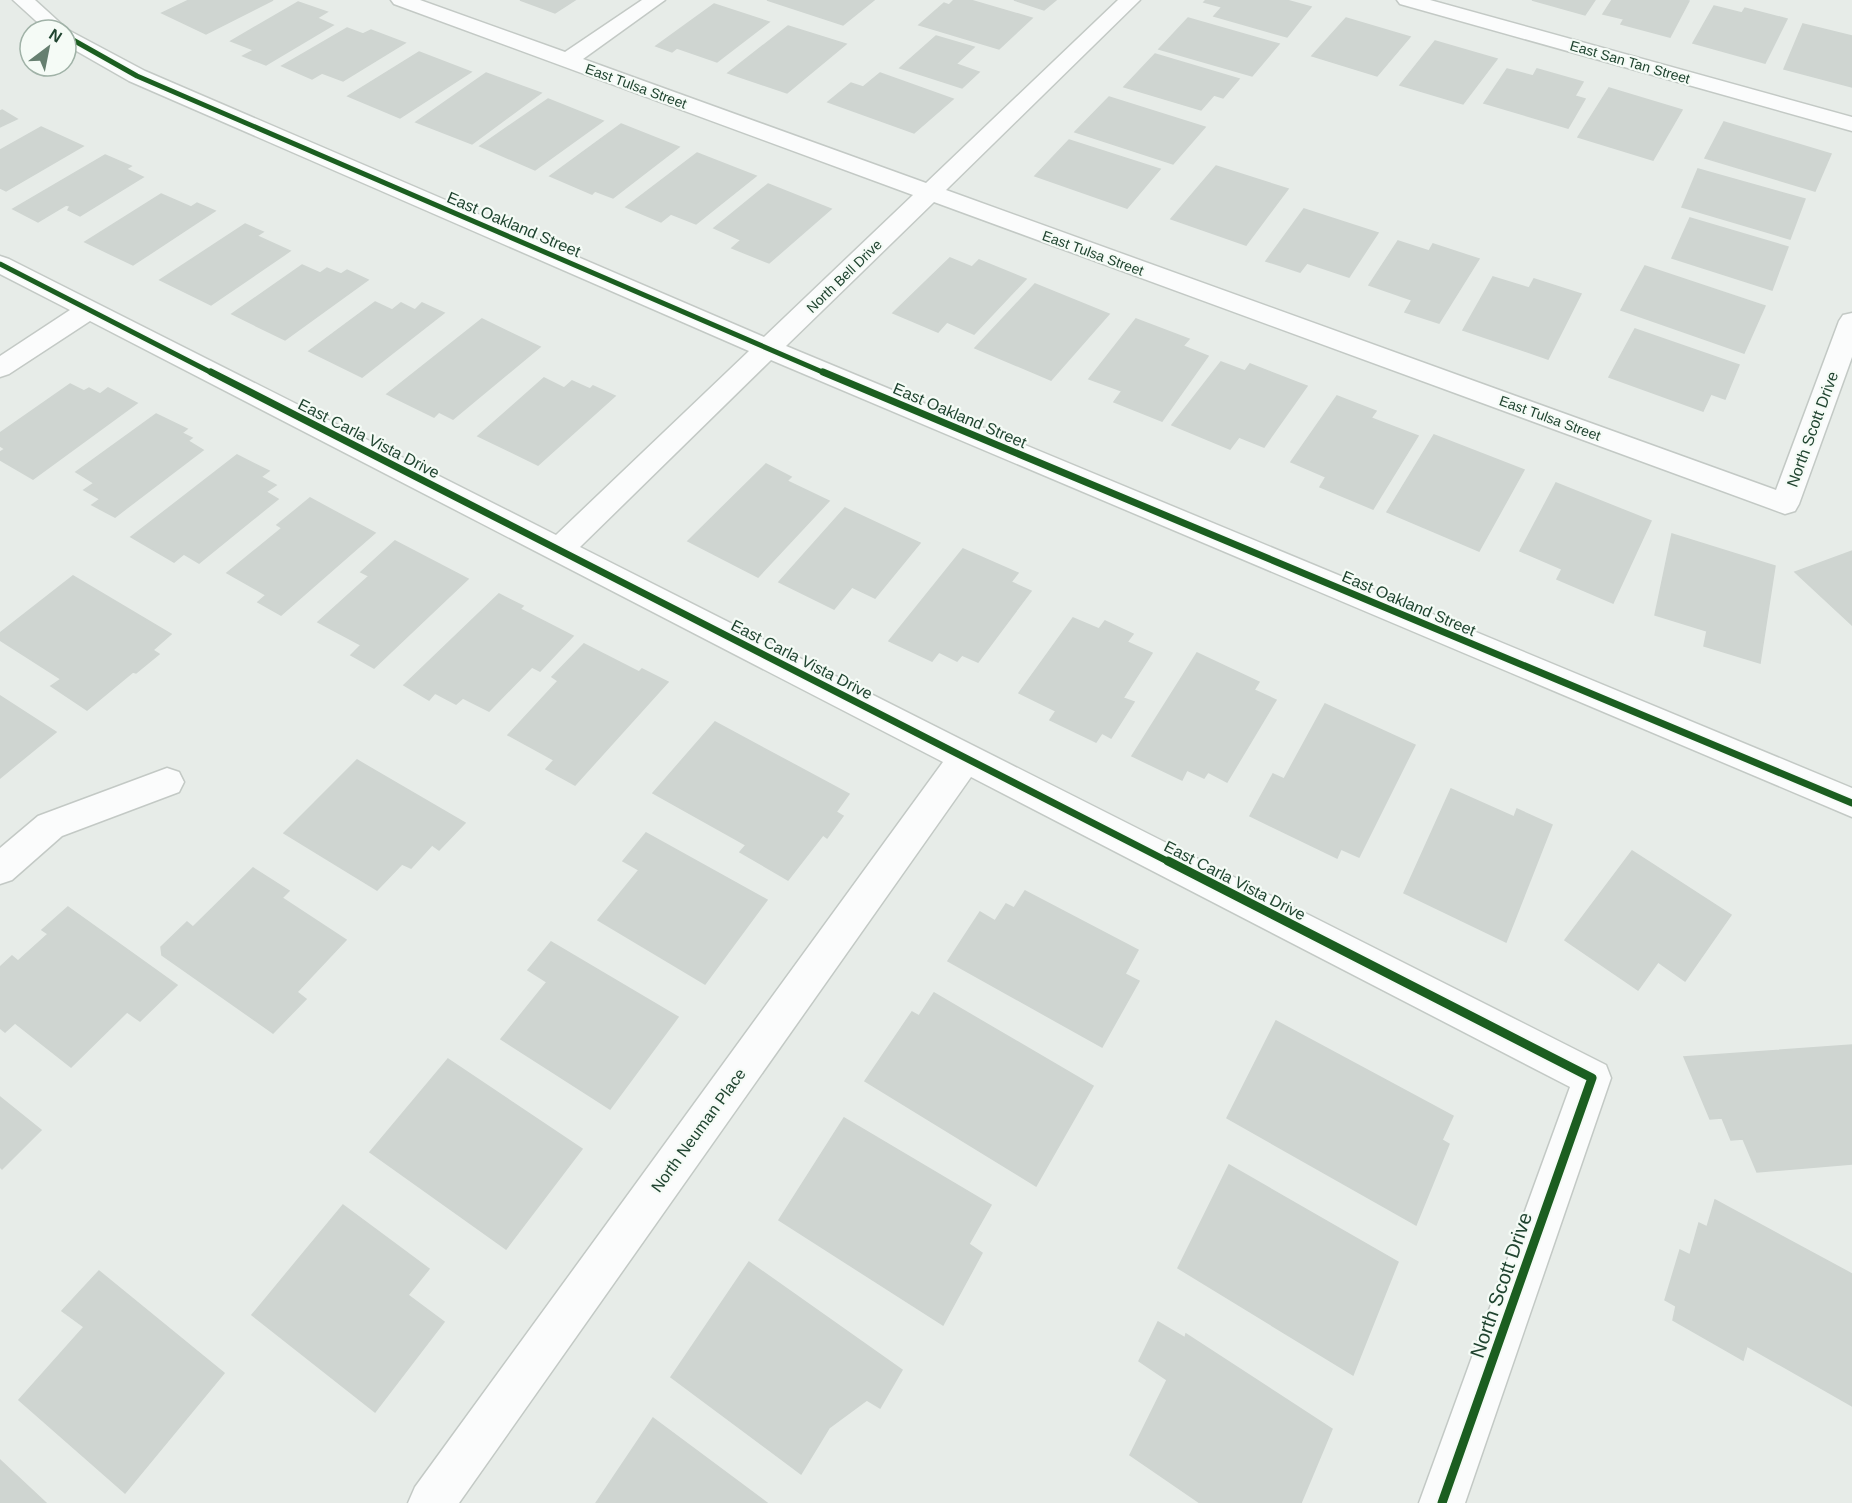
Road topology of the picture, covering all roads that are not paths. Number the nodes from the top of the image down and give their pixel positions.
1 (23, 0) edge
2 (401, 0) edge
3 (655, 0) edge
4 (1130, 0) edge
5 (1407, 0) edge
6 (44, 18) edge
7 (78, 43) edge
8 (566, 61) junction
9 (1852, 124) edge
10 (930, 194) junction
11 (0, 264) edge
12 (89, 310) junction
13 (1852, 321) edge
14 (768, 349) junction
15 (0, 368) edge
16 (1785, 504) joint
17 (558, 550) junction
18 (966, 758) junction
19 (167, 782) dead end
20 (1852, 803) edge
21 (0, 870) edge
22 (1592, 1078) joint
23 (431, 1503) edge
24 (1442, 1503) edge

1 - 6 street
2 - 8 street, East Tulsa Street
3 - 8 street
4 - 10 street, North Bell Drive
5 - 9 street, East San Tan Street
7 - 14 street, East Oakland Street
8 - 10 street, East Tulsa Street
10 - 14 street, North Bell Drive
10 - 16 street, East Tulsa Street
11 - 12 street, East Carla Vista Drive
12 - 15 street
12 - 17 street, East Carla Vista Drive
13 - 16 street, North Scott Drive
14 - 17 street, North Bell Drive
14 - 20 street, East Oakland Street
17 - 18 street, East Carla Vista Drive
18 - 22 street, East Carla Vista Drive
18 - 23 street, North Neuman Place
19 - 21 street
22 - 24 street, North Scott Drive

